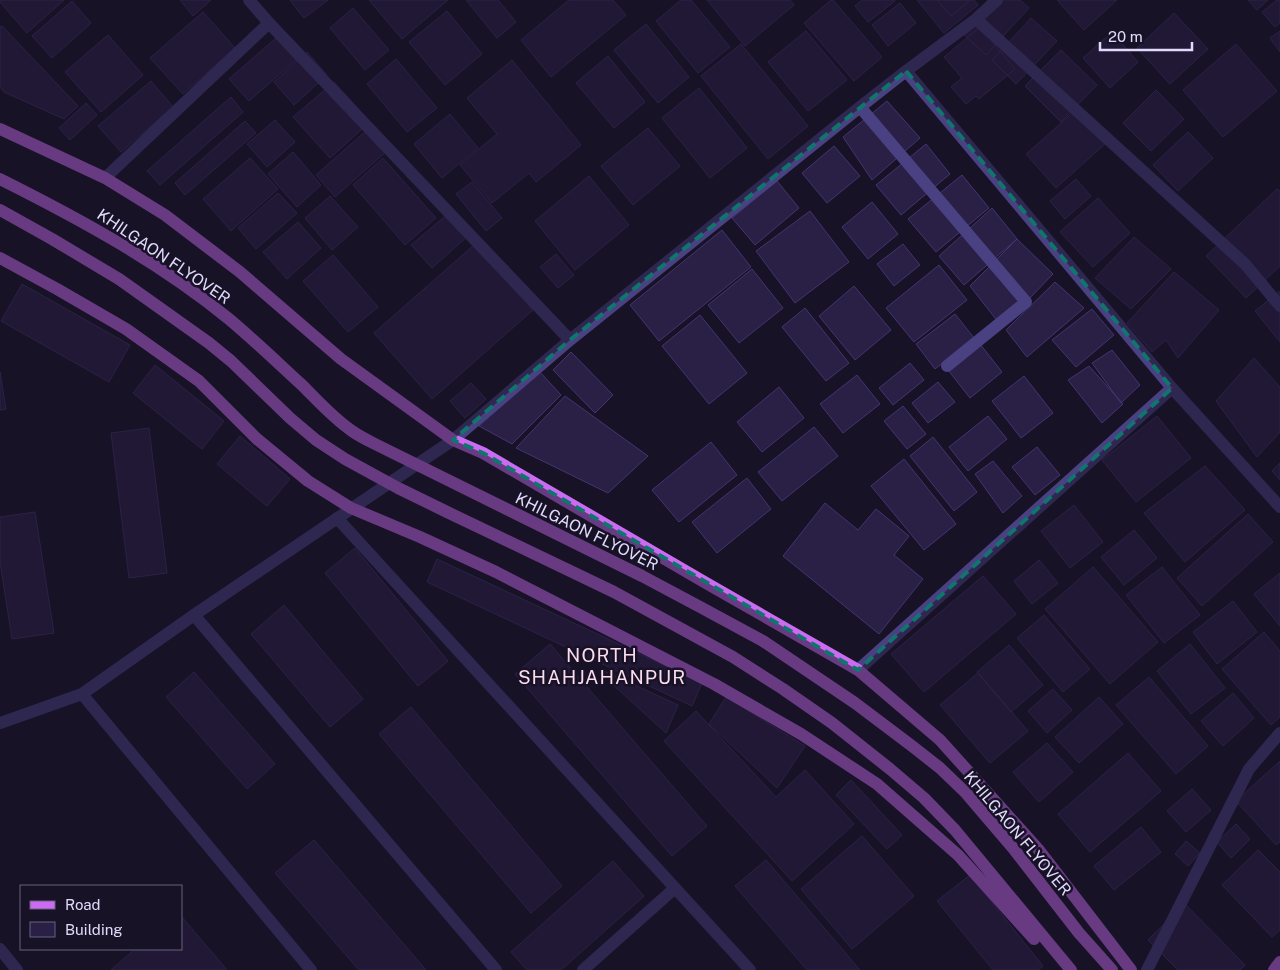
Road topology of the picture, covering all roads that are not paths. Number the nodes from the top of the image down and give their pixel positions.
1 (249, 0) edge
2 (997, 0) edge
3 (976, 19) junction
4 (270, 23) junction
5 (906, 71) junction
6 (860, 107) junction
7 (0, 129) edge
8 (105, 178) junction
9 (0, 179) edge
10 (0, 210) edge
11 (0, 258) edge
12 (1280, 306) edge
13 (570, 340) junction
14 (947, 366) dead end
15 (1172, 388) junction
16 (454, 440) junction
17 (1280, 507) edge
18 (351, 508) junction
19 (337, 518) junction
20 (194, 615) junction
21 (858, 670) junction
22 (82, 694) junction
23 (0, 723) edge
24 (1280, 734) edge
25 (676, 888) junction
26 (0, 949) edge
27 (1280, 962) edge
28 (17, 970) edge
29 (311, 970) edge
30 (496, 970) edge
31 (583, 970) edge
32 (750, 970) edge
33 (1063, 970) edge
34 (1072, 970) edge
35 (1112, 970) edge
36 (1131, 970) edge
37 (1147, 970) edge
38 (1274, 970) edge

1 - 4 street
2 - 3 street
3 - 5 street
3 - 12 street
4 - 8 street
4 - 13 street
5 - 6 street
5 - 15 street
6 - 13 street
6 - 14 street
7 - 8 main road
8 - 16 main road
9 - 35 main road, KHILGAON FLYOVER
10 - 34 main road
11 - 18 main road
13 - 16 street
15 - 17 street
15 - 21 street
16 - 18 street
16 - 21 main road
18 - 19 street
18 - 33 main road
19 - 20 street
19 - 25 street
20 - 22 street
20 - 30 street
21 - 36 main road
22 - 23 street
22 - 29 street
24 - 37 street
25 - 31 street
25 - 32 street
26 - 28 street
27 - 38 main road

